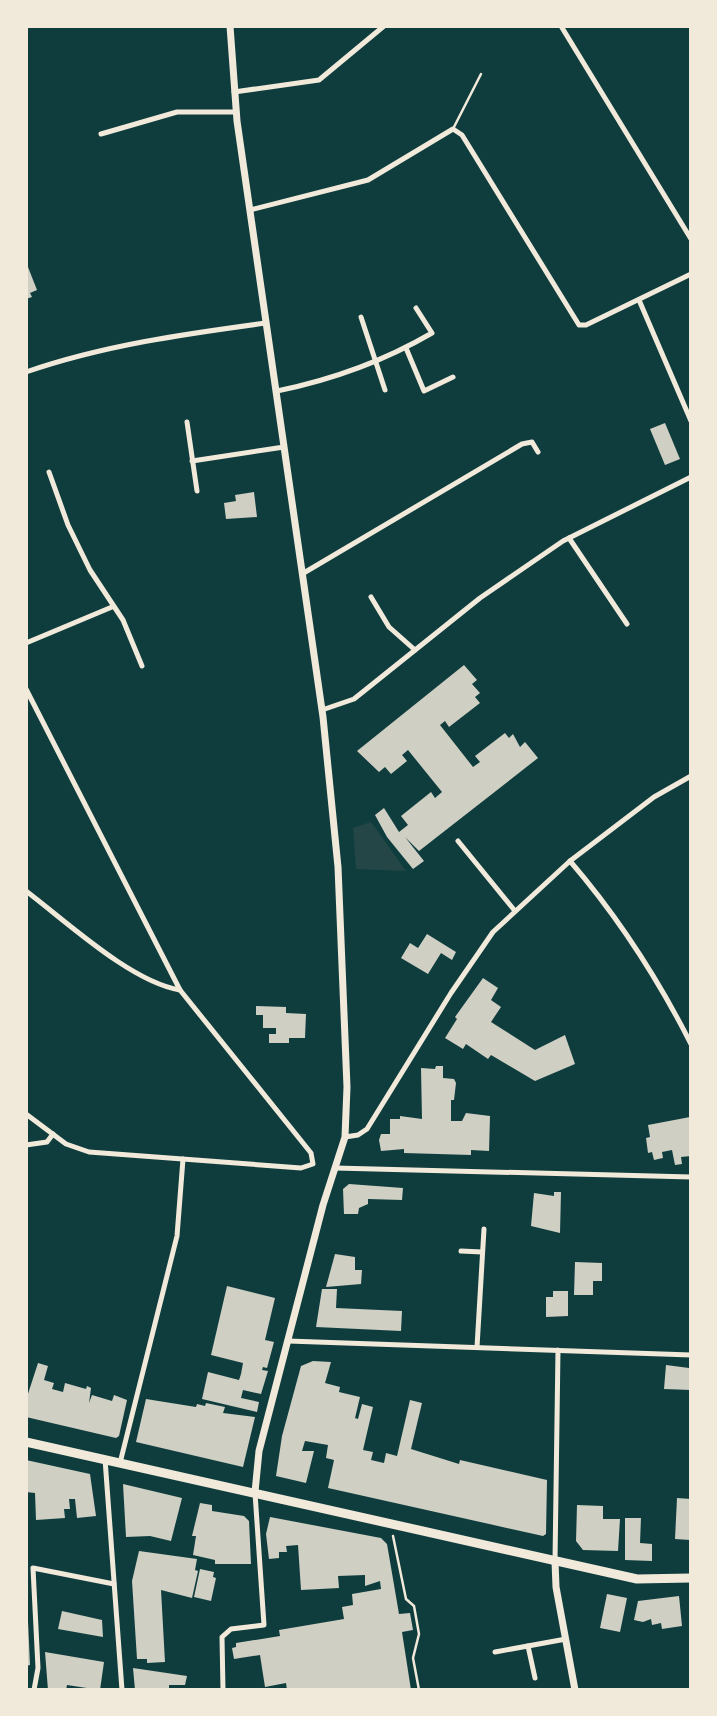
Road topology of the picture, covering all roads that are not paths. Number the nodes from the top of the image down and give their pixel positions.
1 (230, 26) edge
2 (384, 26) edge
3 (561, 26) edge
4 (481, 74) dead end
5 (234, 92) junction
6 (236, 112) junction
7 (453, 129) junction
8 (101, 134) dead end
9 (250, 210) junction
10 (691, 239) edge
11 (691, 274) edge
12 (639, 300) junction
13 (416, 308) dead end
14 (361, 317) dead end
15 (266, 323) junction
16 (406, 348) junction
17 (375, 360) junction
18 (26, 372) edge
19 (453, 377) dead end
20 (385, 390) dead end
21 (277, 391) junction
22 (691, 421) edge
23 (187, 422) dead end
24 (284, 447) junction
25 (538, 452) dead end
26 (192, 461) junction
27 (48, 472) dead end
28 (691, 477) edge
29 (197, 491) dead end
30 (569, 538) junction
31 (302, 574) junction
32 (371, 597) dead end
33 (113, 607) junction
34 (627, 624) dead end
35 (26, 643) edge
36 (415, 650) junction
37 (142, 666) dead end
38 (26, 689) edge
39 (322, 710) junction
40 (691, 776) edge
41 (458, 841) dead end
42 (570, 861) junction
43 (26, 891) edge
44 (515, 911) junction
45 (180, 990) junction
46 (691, 1044) edge
47 (26, 1114) edge
48 (53, 1134) junction
49 (345, 1138) junction
50 (26, 1145) edge
51 (183, 1159) junction
52 (335, 1168) junction
53 (691, 1177) edge
54 (484, 1228) dead end
55 (461, 1251) dead end
56 (482, 1252) junction
57 (288, 1341) junction
58 (477, 1347) junction
59 (558, 1350) junction
60 (691, 1355) edge
61 (26, 1441) edge
62 (105, 1460) junction
63 (120, 1463) junction
64 (255, 1492) junction
65 (555, 1561) junction
66 (691, 1578) edge
67 (114, 1584) junction
68 (566, 1639) junction
69 (528, 1646) junction
70 (495, 1652) dead end
71 (535, 1678) dead end
72 (34, 1690) edge
73 (121, 1690) edge
74 (223, 1690) edge
75 (575, 1690) edge

1 - 5 street
2 - 5 street
3 - 10 street
4 - 7 lane
5 - 6 street
6 - 8 street
6 - 9 street
7 - 9 street
7 - 12 street
9 - 15 street
11 - 12 street
12 - 22 street
13 - 16 street
14 - 17 street
15 - 18 street
15 - 21 street
16 - 17 street
16 - 19 street
17 - 20 street
17 - 21 street
21 - 24 street
23 - 26 street
24 - 26 street
24 - 31 street
25 - 31 street
26 - 29 street
27 - 33 street
28 - 30 street
30 - 34 street
30 - 36 street
31 - 39 street
32 - 36 street
33 - 35 street
33 - 37 street
36 - 39 street
38 - 45 street
39 - 49 street
40 - 42 street
41 - 44 street
42 - 44 street
42 - 46 street
43 - 45 street
44 - 49 street
45 - 51 street
47 - 48 street
48 - 50 street
48 - 51 street
49 - 52 street
51 - 63 street
52 - 53 street
52 - 57 street
54 - 56 street
55 - 56 street
56 - 58 street
57 - 58 street
57 - 64 street
58 - 59 street
59 - 60 street
59 - 65 street
61 - 62 main road
62 - 63 main road
62 - 67 street
63 - 64 main road
64 - 65 main road
64 - 74 street
65 - 66 main road
65 - 68 street
67 - 72 street
67 - 73 street
68 - 69 street
68 - 75 street
69 - 70 street
69 - 71 street

